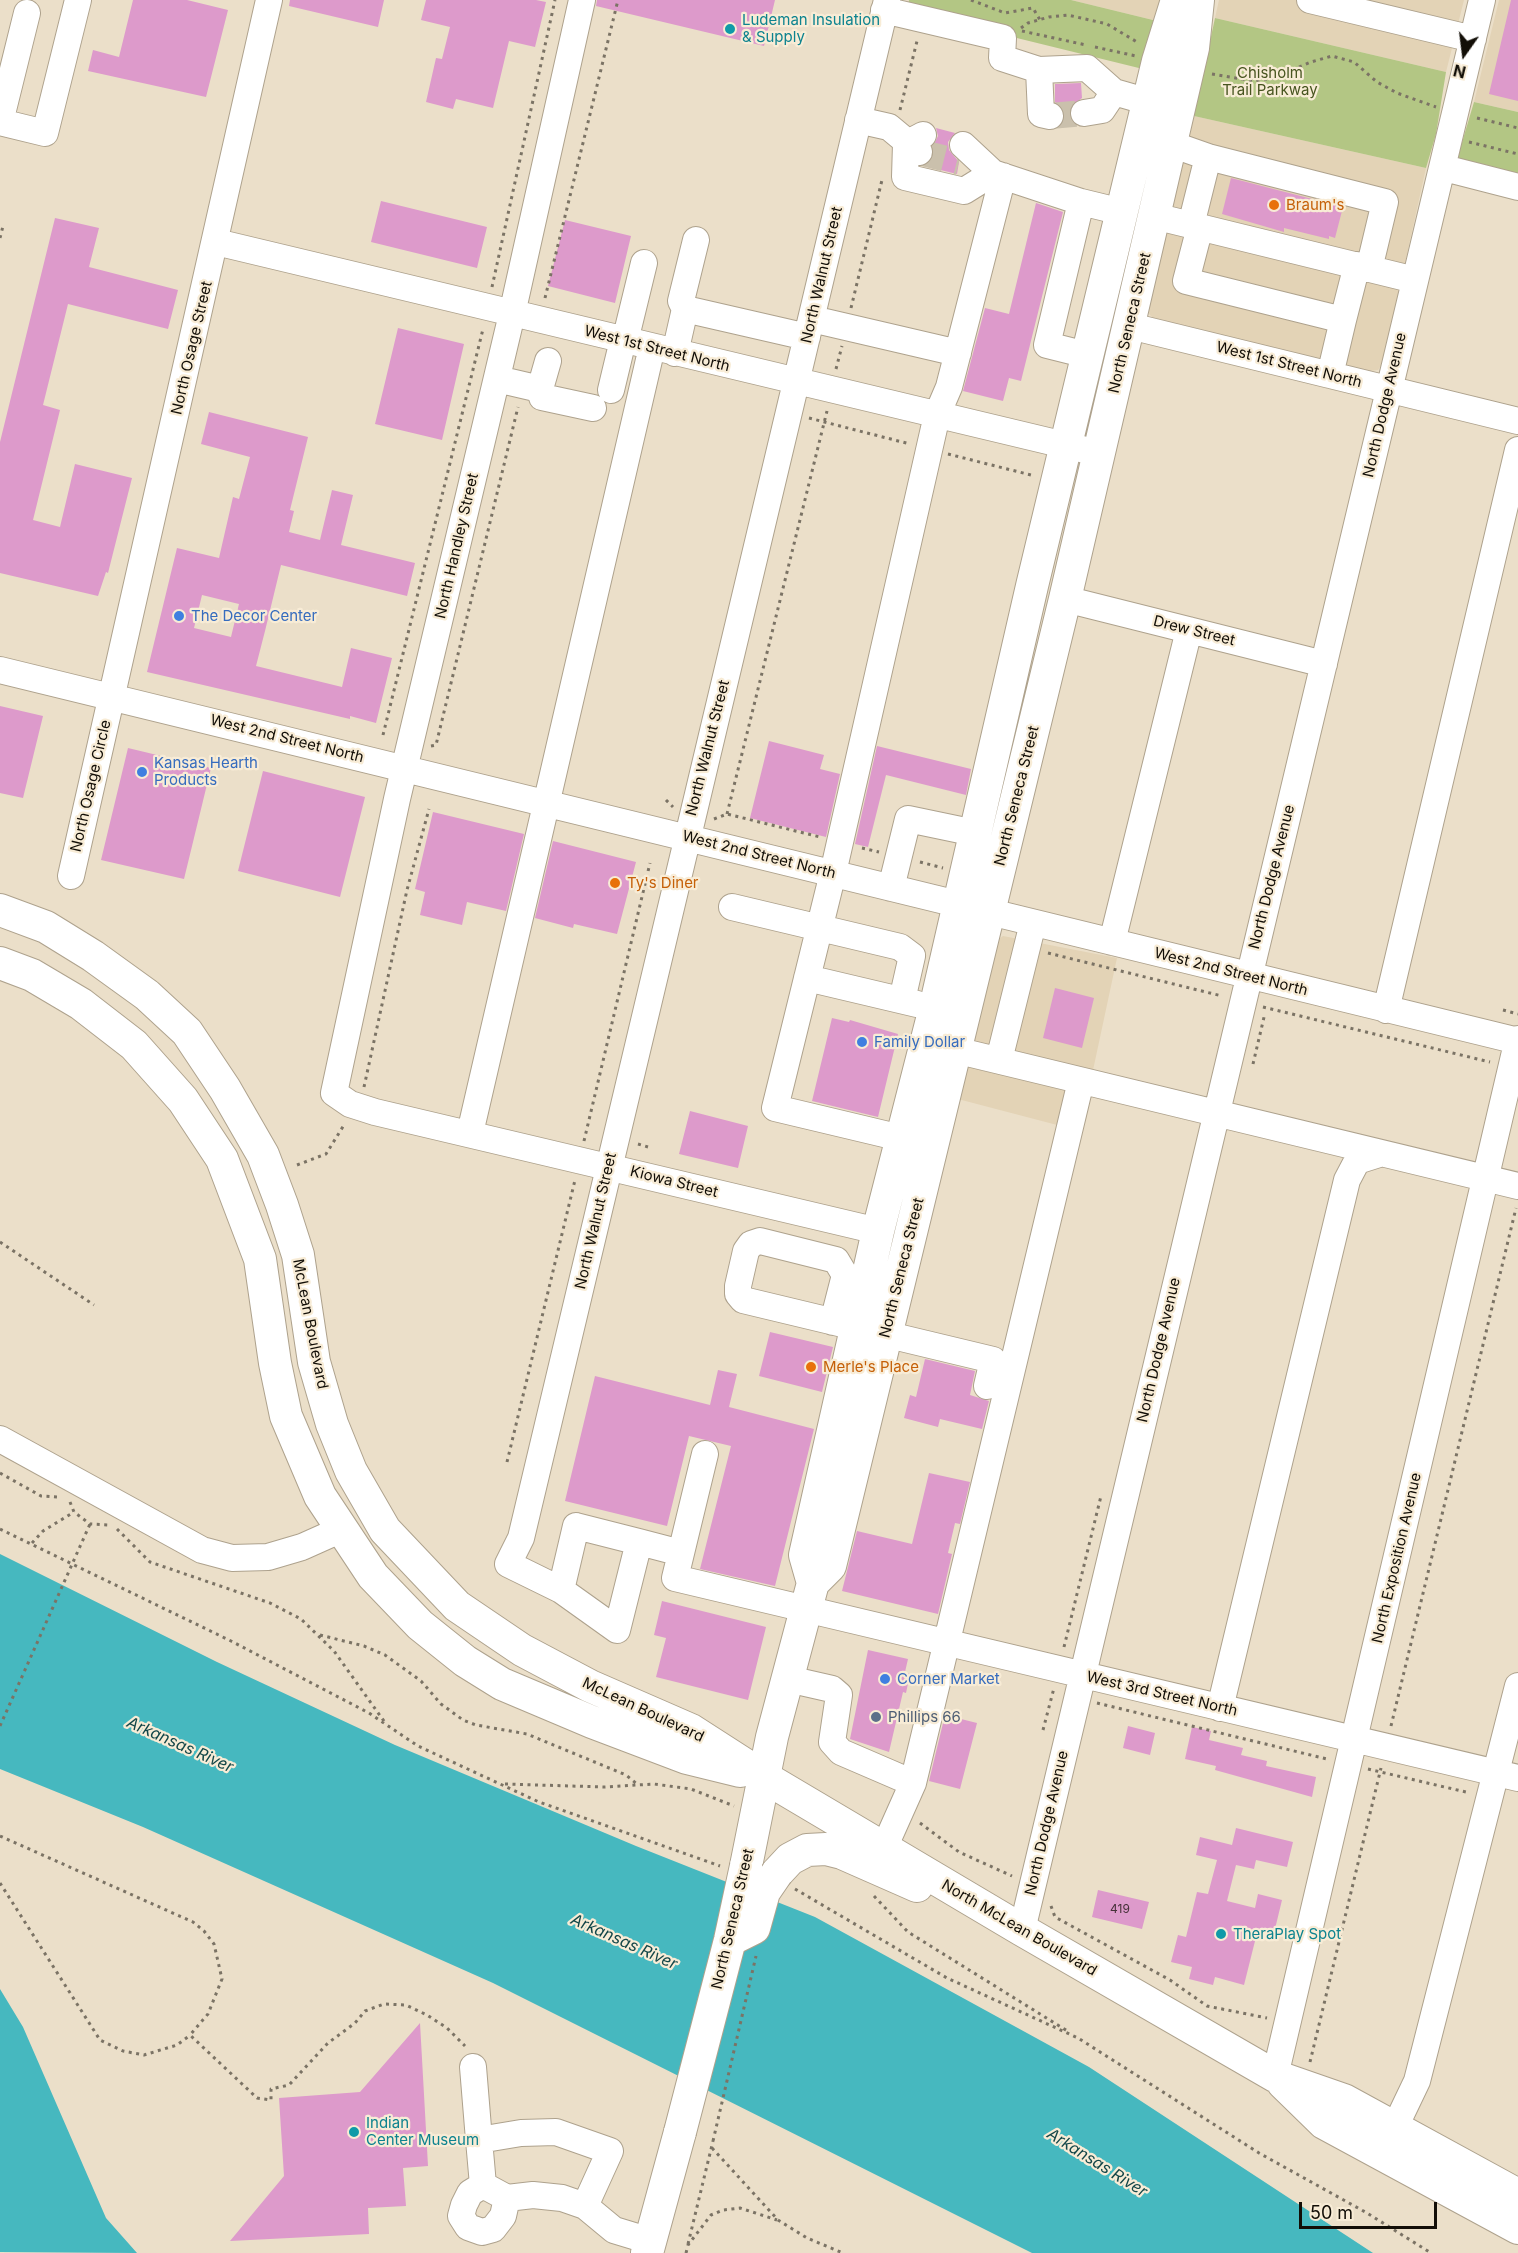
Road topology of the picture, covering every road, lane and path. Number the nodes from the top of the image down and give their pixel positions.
1 (78, 0) edge
2 (269, 0) edge
3 (555, 0) edge
4 (582, 0) edge
5 (971, 0) edge
6 (1177, 0) edge
7 (1198, 0) edge
8 (1310, 0) edge
9 (1482, 0) edge
10 (885, 5) edge
11 (27, 13) dead end
12 (1040, 20) junction
13 (1018, 30) dead end
14 (1473, 39) junction
15 (1143, 53) junction
16 (1188, 68) junction
17 (1039, 70) junction
18 (1114, 92) junction
19 (1149, 102) junction
20 (1046, 105) dead end
21 (1083, 105) tunnel mouth
22 (1456, 114) junction
23 (858, 120) junction
24 (0, 122) edge
25 (1518, 128) edge
26 (1449, 140) junction
27 (1171, 144) junction
28 (961, 153) tunnel mouth
29 (1518, 154) edge
30 (1208, 157) junction
31 (1444, 168) junction
32 (998, 175) junction
33 (1518, 187) edge
34 (1081, 202) junction
35 (1122, 212) junction
36 (1155, 216) junction
37 (3, 226) dead end
38 (1196, 226) junction
39 (0, 238) edge
40 (696, 240) dead end
41 (216, 242) junction
42 (644, 263) dead end
43 (1363, 267) junction
44 (1415, 280) junction
45 (686, 309) junction
46 (500, 311) junction
47 (1343, 320) junction
48 (1130, 326) junction
49 (809, 328) junction
50 (624, 341) junction
51 (664, 350) junction
52 (958, 353) junction
53 (1087, 356) junction
54 (548, 361) dead end
55 (1330, 375) junction
56 (496, 379) junction
57 (797, 382) junction
58 (540, 389) junction
59 (1389, 389) junction
60 (611, 390) dead end
61 (593, 408) dead end
62 (789, 414) junction
63 (937, 415) junction
64 (1518, 421) edge
65 (1065, 446) junction
66 (929, 449) junction
67 (1518, 450) edge
68 (1098, 453) junction
69 (1046, 478) dead end
70 (1065, 599) junction
71 (1189, 630) junction
72 (1324, 664) junction
73 (0, 670) edge
74 (111, 696) junction
75 (382, 735) dead end
76 (405, 768) junction
77 (547, 803) junction
78 (429, 809) dead end
79 (712, 819) dead end
80 (968, 832) junction
81 (687, 837) junction
82 (840, 843) junction
83 (899, 856) junction
84 (833, 873) junction
85 (71, 876) dead end
86 (891, 888) junction
87 (732, 907) dead end
88 (974, 908) junction
89 (0, 910) edge
90 (820, 927) junction
91 (1030, 935) junction
92 (1112, 942) junction
93 (0, 963) edge
94 (1248, 976) junction
95 (807, 978) junction
96 (1230, 998) dead end
97 (902, 1000) junction
98 (1260, 1006) dead end
99 (935, 1008) junction
100 (1386, 1010) junction
101 (1503, 1010) dead end
102 (1518, 1014) edge
103 (1518, 1040) edge
104 (955, 1050) junction
105 (999, 1060) junction
106 (1512, 1067) junction
107 (1081, 1081) junction
108 (344, 1099) junction
109 (1216, 1113) junction
110 (470, 1133) junction
111 (901, 1138) junction
112 (1379, 1154) junction
113 (297, 1165) dead end
114 (609, 1166) junction
115 (1485, 1178) junction
116 (1518, 1186) edge
117 (878, 1231) junction
118 (0, 1242) edge
119 (94, 1305) dead end
120 (859, 1328) junction
121 (987, 1386) dead end
122 (0, 1439) edge
123 (705, 1454) dead end
124 (0, 1473) edge
125 (74, 1512) junction
126 (90, 1524) junction
127 (340, 1530) junction
128 (639, 1542) junction
129 (32, 1543) dead end
130 (681, 1553) junction
131 (561, 1590) junction
132 (810, 1597) junction
133 (320, 1635) junction
134 (946, 1644) junction
135 (788, 1679) junction
136 (1518, 1686) edge
137 (1078, 1687) junction
138 (1042, 1689) dead end
139 (1220, 1708) junction
140 (0, 1726) edge
141 (387, 1726) dead end
142 (1354, 1739) junction
143 (1348, 1764) junction
144 (1508, 1776) edge
145 (764, 1777) junction
146 (914, 1783) junction
147 (503, 1784) dead end
148 (637, 1784) junction
149 (1491, 1798) junction
150 (902, 1809) junction
151 (756, 1816) junction
152 (0, 1836) edge
153 (884, 1848) junction
154 (0, 1883) edge
155 (1032, 1887) junction
156 (868, 1890) dead end
157 (966, 1897) junction
158 (1022, 1930) junction
159 (744, 1943) junction
160 (1287, 2026) junction
161 (190, 2035) junction
162 (1078, 2038) dead end
163 (1313, 2052) dead end
164 (473, 2067) joint
165 (1275, 2076) junction
166 (1395, 2127) junction
167 (479, 2140) junction
168 (712, 2148) junction
169 (483, 2185) junction
170 (1518, 2195) edge
171 (507, 2198) junction
172 (585, 2206) junction
173 (778, 2220) junction
174 (1518, 2228) edge
175 (688, 2245) junction
176 (649, 2247) edge
177 (686, 2253) edge
178 (843, 2253) edge

1 - 24 street
2 - 41 street, North Osage Street
3 - 46 path
4 - 46 street, North Handley Street
5 - 12 path
6 - 15 main road, North Seneca Street
7 - 16 main road, North Seneca Street
8 - 14 street
9 - 14 street, North Dodge Avenue
10 - 17 street
10 - 23 street, North Walnut Street
11 - 24 street
12 - 13 path
12 - 15 path
14 - 22 street, North Dodge Avenue
15 - 19 main road, North Seneca Street
16 - 22 path
16 - 27 main road, North Seneca Street
17 - 18 street
17 - 20 street
18 - 19 street
18 - 21 street
19 - 35 main road, North Seneca Street
22 - 25 path
22 - 26 street, North Dodge Avenue
23 - 32 street
23 - 49 street, North Walnut Street
26 - 29 path
26 - 31 street, North Dodge Avenue
27 - 30 street
27 - 36 main road, North Seneca Street
28 - 32 street
30 - 38 street
30 - 43 street
31 - 33 street
31 - 44 street, North Dodge Avenue
32 - 34 street
32 - 52 street
34 - 35 street
34 - 53 street
35 - 53 main road, North Seneca Street
36 - 38 street
36 - 48 main road, North Seneca Street
37 - 39 path
38 - 43 street
38 - 47 street
40 - 45 street
41 - 46 street, West 1st Street North
41 - 74 street, North Osage Street
42 - 50 street
43 - 44 street
43 - 47 street
44 - 59 street, North Dodge Avenue
45 - 49 street
45 - 51 street
46 - 50 street, West 1st Street North
46 - 56 street, North Handley Street
46 - 75 path
47 - 55 street
48 - 55 street, West 1st Street North
48 - 68 main road, North Seneca Street
49 - 52 street
49 - 57 street, North Walnut Street
50 - 51 street, West 1st Street North
50 - 60 street
51 - 57 street, West 1st Street North
51 - 77 street
52 - 63 street
53 - 65 main road, North Seneca Street
54 - 58 street
55 - 59 street, West 1st Street North
56 - 58 street
56 - 76 street, North Handley Street
57 - 62 street, North Walnut Street
57 - 63 street, West 1st Street North
58 - 61 street
59 - 64 street, West 1st Street North
59 - 72 street, North Dodge Avenue
62 - 66 path
62 - 81 street, North Walnut Street
63 - 65 street, West 1st Street North
63 - 66 street
65 - 68 street, West 1st Street North
65 - 80 main road, North Seneca Street
66 - 69 path
66 - 82 street
67 - 100 street
68 - 70 main road, North Seneca Street
70 - 71 street, Drew Street
70 - 88 main road, North Seneca Street
71 - 72 street, Drew Street
71 - 92 street
72 - 94 street, North Dodge Avenue
73 - 74 street, West 2nd Street North
74 - 76 street, West 2nd Street North
74 - 85 street, North Osage Circle
76 - 77 street, West 2nd Street North
76 - 108 street, North Handley Street
77 - 81 street, West 2nd Street North
77 - 110 street
78 - 108 path
79 - 82 path
80 - 83 path
80 - 83 street
80 - 88 main road, North Seneca Street
81 - 84 street, West 2nd Street North
81 - 114 street, North Walnut Street
82 - 83 path
82 - 84 street
83 - 86 street
84 - 86 street, West 2nd Street North
84 - 90 street
86 - 88 street, West 2nd Street North
87 - 90 street
88 - 91 street, West 2nd Street North
88 - 99 main road, North Seneca Street
88 - 104 main road, North Seneca Street
89 - 145 main road, McLean Boulevard
90 - 95 street
90 - 97 street
91 - 92 street, West 2nd Street North
91 - 96 path
91 - 105 street
92 - 94 street, West 2nd Street North
93 - 127 main road, McLean Boulevard
94 - 100 street, West 2nd Street North
94 - 109 street, North Dodge Avenue
95 - 97 street
95 - 111 street
97 - 99 street
98 - 106 path
99 - 111 main road, North Seneca Street
100 - 103 street, West 2nd Street North
101 - 102 path
103 - 106 street, North Exposition Avenue
104 - 105 street
104 - 120 main road, North Seneca Street
105 - 107 street
106 - 115 street, North Exposition Avenue
107 - 109 street
107 - 134 street
108 - 110 street, Kiowa Street
108 - 113 path
109 - 112 street
109 - 137 street, North Dodge Avenue
110 - 114 street, Kiowa Street
111 - 117 main road, North Seneca Street
112 - 115 street
112 - 139 street
114 - 117 street, Kiowa Street
114 - 131 street, North Walnut Street
115 - 116 street
115 - 142 street, North Exposition Avenue
117 - 120 main road, North Seneca Street
118 - 119 path
120 - 121 street
120 - 132 main road, North Seneca Street
122 - 127 street
123 - 130 street
124 - 125 path
125 - 126 path
125 - 129 path
126 - 133 path
126 - 140 path, bridge
127 - 145 main road, McLean Boulevard
128 - 130 street
128 - 131 street
128 - 131 street
130 - 132 street, West 3rd Street North
132 - 134 street, West 3rd Street North
132 - 135 main road, North Seneca Street
133 - 141 path
133 - 148 path
134 - 137 street, West 3rd Street North
134 - 146 street
135 - 145 main road, North Seneca Street
135 - 146 street
136 - 144 street
137 - 138 path
137 - 139 street, West 3rd Street North
137 - 143 path
137 - 155 street, North Dodge Avenue
139 - 142 street, West 3rd Street North
142 - 143 street, North Exposition Avenue
142 - 144 street, West 3rd Street North
143 - 149 path
143 - 160 street, North Exposition Avenue
144 - 149 street
145 - 151 main road, North Seneca Street
145 - 153 main road, North McLean Boulevard
146 - 150 street
147 - 148 path
148 - 151 path
149 - 166 street
150 - 153 street
150 - 155 path
151 - 159 main road, North Seneca Street, bridge
152 - 161 path
153 - 157 main road, North McLean Boulevard
154 - 161 path
155 - 158 street, North Dodge Avenue
155 - 160 path
156 - 162 path
157 - 158 main road, North McLean Boulevard
157 - 159 main road, bridge
158 - 165 main road, North McLean Boulevard
159 - 168 path, bridge
159 - 176 main road, North Seneca Street, bridge
160 - 163 path
160 - 165 street, North Exposition Avenue
161 - 164 path
164 - 167 street
165 - 166 main road, North McLean Boulevard
165 - 174 main road, North McLean Boulevard
166 - 170 main road, North McLean Boulevard
167 - 169 street
167 - 172 street
168 - 173 path
168 - 175 path
169 - 171 street
169 - 171 street
171 - 172 street
172 - 176 street
173 - 175 path
173 - 178 path
175 - 177 path

